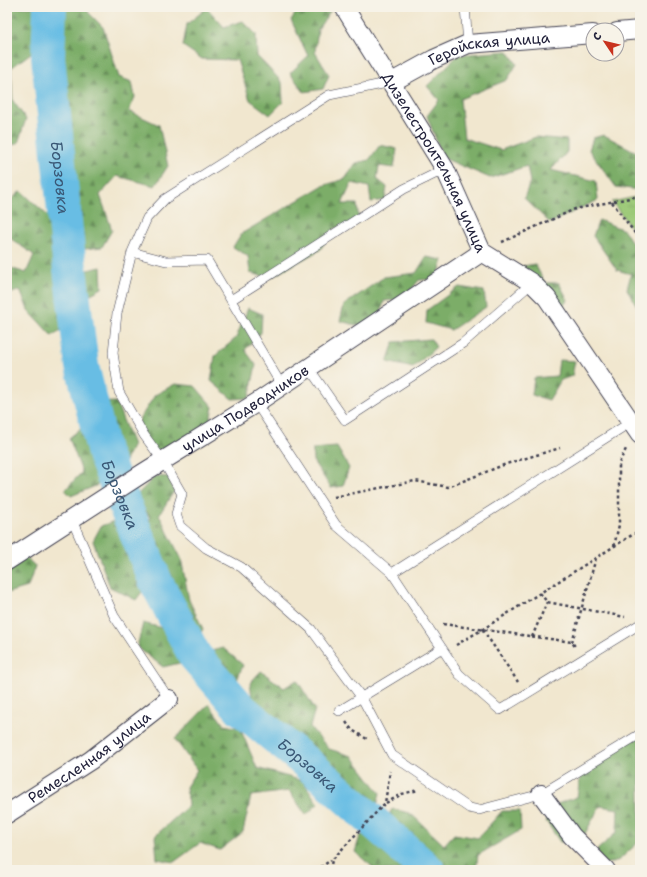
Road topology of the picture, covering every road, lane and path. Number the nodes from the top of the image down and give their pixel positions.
1 (344, 7) edge
2 (465, 7) edge
3 (640, 30) edge
4 (625, 31) edge
5 (585, 35) edge
6 (468, 44) junction
7 (392, 82) junction
8 (445, 169) junction
9 (640, 196) edge
10 (612, 202) junction
11 (640, 240) edge
12 (132, 252) junction
13 (482, 252) junction
14 (532, 283) junction
15 (231, 300) junction
16 (309, 368) junction
17 (282, 386) junction
18 (256, 403) junction
19 (637, 428) edge
20 (590, 448) junction
21 (163, 462) junction
22 (319, 499) junction
23 (72, 520) junction
24 (640, 530) edge
25 (614, 546) junction
26 (596, 558) junction
27 (7, 561) edge
28 (392, 573) junction
29 (540, 592) junction
30 (547, 602) junction
31 (582, 609) junction
32 (625, 618) dead end
33 (425, 622) junction
34 (640, 624) edge
35 (483, 629) junction
36 (532, 637) junction
37 (572, 642) junction
38 (442, 648) junction
39 (583, 659) junction
40 (526, 694) junction
41 (362, 698) junction
42 (169, 699) joint
43 (339, 711) dead end
44 (640, 734) edge
45 (392, 755) junction
46 (436, 786) junction
47 (541, 794) junction
48 (385, 804) junction
49 (7, 814) edge
50 (332, 860) junction
51 (315, 870) edge
52 (330, 870) edge
53 (606, 870) edge

1 - 7 street, Дизелестроительная улица
2 - 6 lane
3 - 4 street
5 - 6 street, Геройская улица
6 - 7 street, Геройская улица
7 - 8 street, Дизелестроительная улица
7 - 12 lane
8 - 13 street, Дизелестроительная улица
8 - 15 lane
9 - 10 path
10 - 11 path
10 - 13 path
12 - 15 lane
12 - 21 lane
13 - 14 street, Дизелестроительная улица
13 - 16 street, улица Подводников
14 - 16 lane
14 - 19 street, Дизелестроительная улица
15 - 17 lane
16 - 17 street, улица Подводников
17 - 18 street, улица Подводников
18 - 21 street, улица Подводников
18 - 22 lane
19 - 20 lane
19 - 25 path
20 - 22 path
20 - 28 lane
21 - 23 street, улица Подводников
21 - 41 lane
22 - 28 lane
23 - 27 street, улица Подводников
23 - 42 lane
24 - 25 path
25 - 26 path
26 - 29 path
26 - 31 path
28 - 33 lane
29 - 30 path
29 - 35 path
30 - 31 path
30 - 36 path
31 - 32 path
31 - 37 path
33 - 35 path
33 - 38 lane
34 - 39 lane
35 - 36 path
35 - 38 path
35 - 40 path
36 - 37 path
37 - 39 path
38 - 40 lane
38 - 41 lane
39 - 40 lane
41 - 43 lane
41 - 45 lane
42 - 49 street, Ремесленная улица
44 - 47 lane
45 - 46 lane
45 - 48 path
46 - 47 lane
46 - 48 path
47 - 53 street
48 - 50 path
50 - 51 path
50 - 52 path

